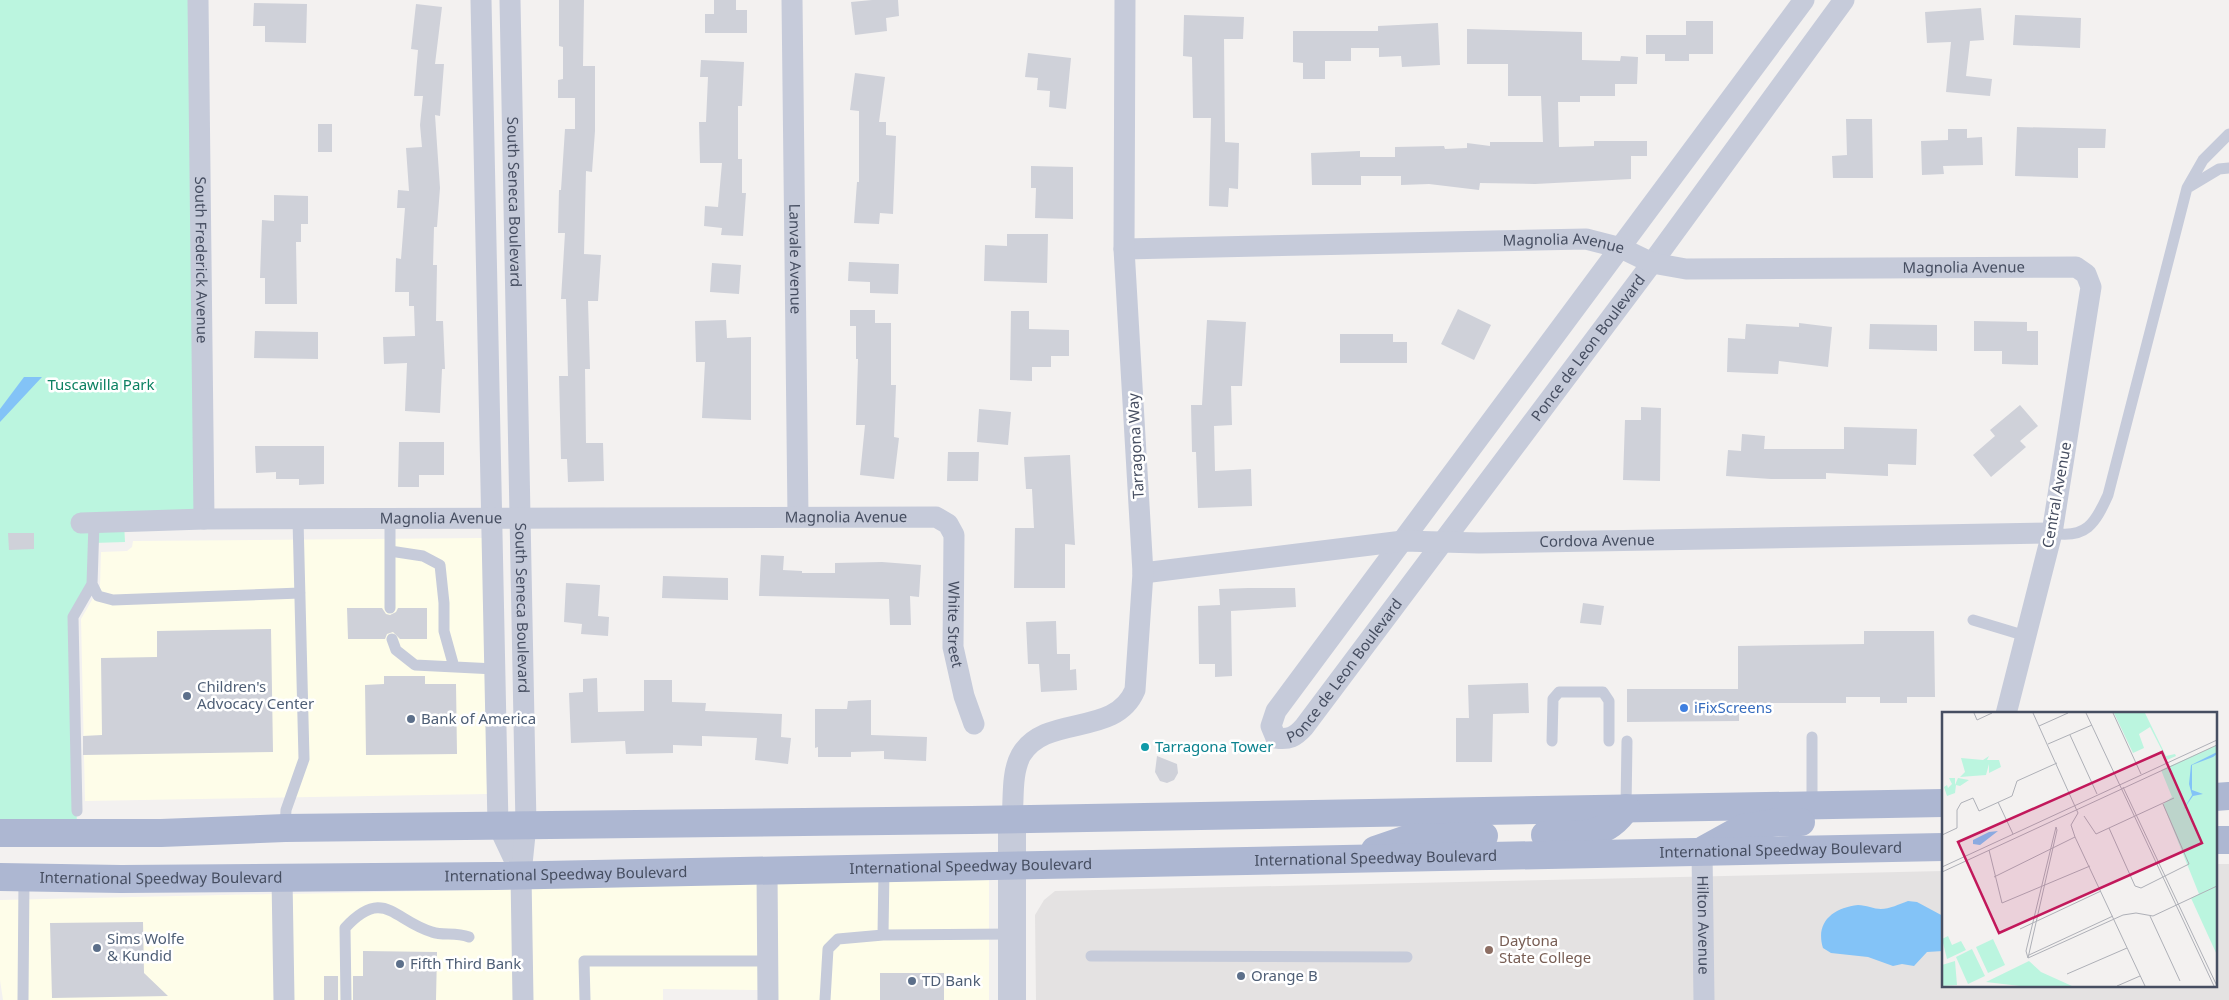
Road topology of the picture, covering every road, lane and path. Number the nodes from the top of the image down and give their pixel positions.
1 (198, 0) edge
2 (482, 0) edge
3 (510, 0) edge
4 (792, 0) edge
5 (1125, 0) edge
6 (1804, 0) edge
7 (1844, 0) edge
8 (2229, 134) edge
9 (2229, 168) edge
10 (514, 182) junction
11 (485, 185) junction
12 (2187, 188) junction
13 (1621, 248) junction
14 (1124, 249) junction
15 (1652, 263) junction
16 (2086, 274) joint
17 (798, 517) junction
18 (390, 518) junction
19 (492, 518) junction
20 (520, 518) junction
21 (204, 519) junction
22 (298, 519) junction
23 (87, 523) joint
24 (948, 524) joint
25 (2052, 533) junction
26 (1403, 541) junction
27 (1445, 542) junction
28 (390, 551) junction
29 (1143, 573) junction
30 (92, 584) junction
31 (300, 593) junction
32 (390, 608) dead end
33 (1973, 620) dead end
34 (2026, 636) junction
35 (392, 639) dead end
36 (454, 667) junction
37 (495, 669) junction
38 (523, 669) junction
39 (2007, 712) edge
40 (974, 724) dead end
41 (1812, 737) dead end
42 (1552, 741) dead end
43 (1609, 741) dead end
44 (1627, 741) dead end
45 (2229, 796) edge
46 (2216, 797) edge
47 (1942, 802) edge
48 (1812, 804) junction
49 (1626, 808) junction
50 (77, 811) dead end
51 (1012, 819) junction
52 (1942, 820) edge
53 (526, 825) junction
54 (498, 826) junction
55 (285, 828) junction
56 (0, 833) edge
57 (161, 833) junction
58 (2216, 840) edge
59 (2229, 840) edge
60 (1942, 847) edge
61 (1702, 851) junction
62 (0, 852) edge
63 (1357, 858) junction
64 (1012, 866) junction
65 (884, 869) junction
66 (767, 871) junction
67 (521, 874) junction
68 (12, 877) edge
69 (282, 878) junction
70 (1012, 934) junction
71 (883, 935) junction
72 (470, 937) dead end
73 (1091, 956) dead end
74 (1407, 956) dead end
75 (768, 961) junction
76 (23, 1000) edge
77 (284, 1000) edge
78 (346, 1000) edge
79 (523, 1000) edge
80 (585, 1000) edge
81 (768, 1000) edge
82 (826, 1000) edge
83 (1012, 1000) edge
84 (1704, 1000) edge

1 - 21 street, South Frederick Avenue
2 - 11 street, South Seneca Boulevard
3 - 10 street, South Seneca Boulevard
4 - 17 street, Lanvale Avenue
5 - 14 street, Tarragona Way
6 - 13 street, Ponce de Leon Boulevard
7 - 15 street, Ponce de Leon Boulevard
8 - 12 lane
9 - 12 lane
10 - 11 street
10 - 20 street, South Seneca Boulevard
11 - 19 street, South Seneca Boulevard
12 - 25 lane
13 - 14 street, Magnolia Avenue
13 - 15 street, Magnolia Avenue
13 - 26 street, Ponce de Leon Boulevard
14 - 29 street, Tarragona Way
15 - 16 street, Magnolia Avenue
15 - 27 street, Ponce de Leon Boulevard
16 - 25 street, Central Avenue
17 - 20 street, Magnolia Avenue
17 - 24 street, Magnolia Avenue
18 - 19 street, Magnolia Avenue
18 - 22 street, Magnolia Avenue
18 - 28 lane
19 - 20 street, Magnolia Avenue
19 - 37 street, South Seneca Boulevard
20 - 38 street, South Seneca Boulevard
21 - 22 street, Magnolia Avenue
21 - 23 street, Magnolia Avenue
22 - 31 lane
23 - 30 lane
24 - 40 street, White Street
25 - 27 street, Cordova Avenue
25 - 34 street, Central Avenue
26 - 27 street, Cordova Avenue
26 - 27 street, Ponce de Leon Boulevard
26 - 29 street, Cordova Avenue
28 - 32 lane
28 - 36 lane
29 - 51 street, Tarragona Way
30 - 31 lane
30 - 50 lane
31 - 55 lane
33 - 34 lane
34 - 39 street, Central Avenue
35 - 36 lane
36 - 37 lane
37 - 38 street
37 - 54 street, South Seneca Boulevard
38 - 53 street, South Seneca Boulevard
41 - 48 lane
42 - 43 lane
44 - 49 lane
45 - 46 main road
47 - 48 main road
48 - 49 main road
49 - 51 main road
49 - 63 main road
51 - 53 main road
51 - 64 street
52 - 61 main road
53 - 54 main road
53 - 67 street, South Seneca Boulevard
54 - 55 main road
54 - 67 street, South Seneca Boulevard
55 - 57 main road
56 - 57 main road
57 - 62 main road
58 - 59 main road
60 - 61 main road, International Speedway Boulevard
61 - 63 main road, International Speedway Boulevard
61 - 84 street, Hilton Avenue
63 - 64 main road, International Speedway Boulevard
64 - 65 main road, International Speedway Boulevard
64 - 70 street
65 - 66 main road, International Speedway Boulevard
65 - 71 lane
66 - 67 main road, International Speedway Boulevard
66 - 75 street
67 - 69 main road, International Speedway Boulevard
67 - 79 street
68 - 69 main road, International Speedway Boulevard
68 - 76 lane
69 - 77 street
70 - 71 lane
70 - 83 street
71 - 82 lane
72 - 78 lane
73 - 74 lane
75 - 80 lane
75 - 81 street

